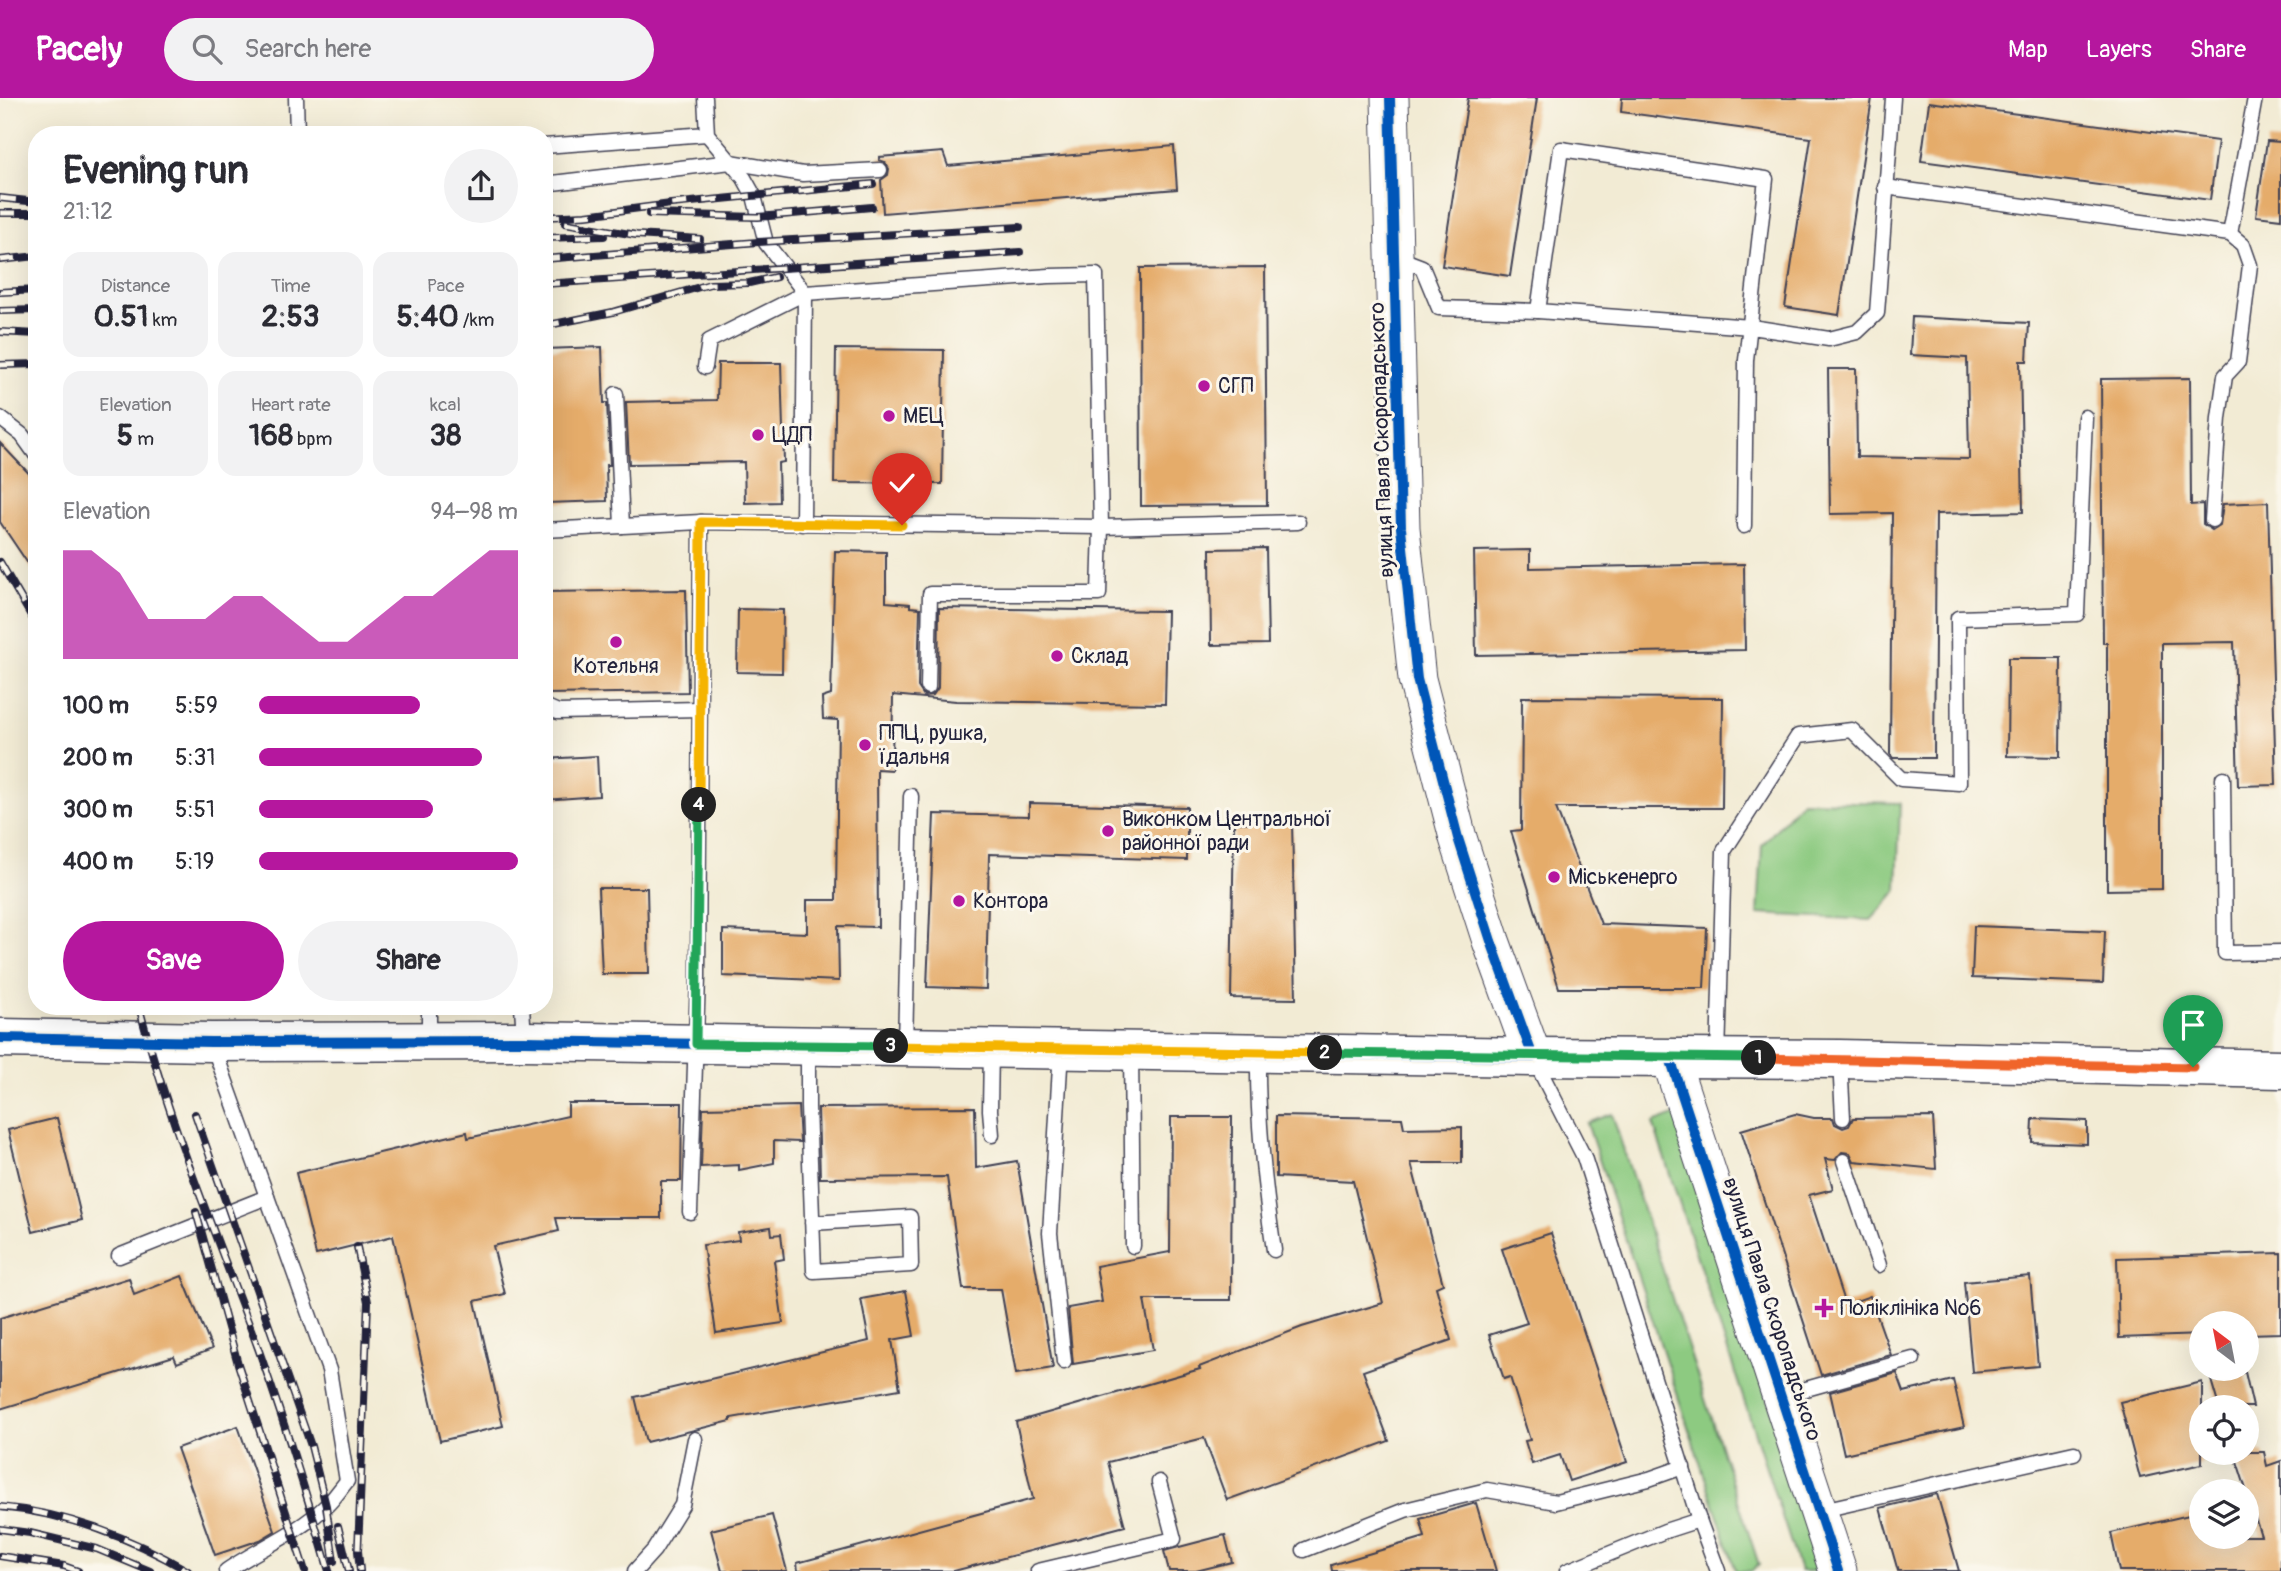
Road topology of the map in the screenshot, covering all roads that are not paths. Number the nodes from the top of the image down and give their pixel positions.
1 (296, 98) edge
2 (705, 98) edge
3 (1390, 98) edge
4 (1893, 98) edge
5 (2255, 98) edge
6 (297, 126) edge
7 (707, 134) junction
8 (553, 145) edge
9 (731, 162) junction
10 (880, 170) dead end
11 (553, 183) edge
12 (1885, 187) junction
13 (2230, 234) junction
14 (1395, 256) junction
15 (805, 293) junction
16 (1538, 311) junction
17 (1751, 327) junction
18 (705, 367) dead end
19 (616, 394) dead end
20 (2085, 417) dead end
21 (0, 418) edge
22 (28, 443) edge
23 (2212, 520) dead end
24 (701, 522) junction
25 (1298, 522) dead end
26 (803, 524) junction
27 (622, 526) junction
28 (1744, 526) dead end
29 (1101, 527) junction
30 (553, 530) edge
31 (928, 687) dead end
32 (700, 709) junction
33 (553, 710) edge
34 (2223, 778) dead end
35 (911, 796) dead end
36 (2281, 952) edge
37 (523, 1023) edge
38 (429, 1024) edge
39 (0, 1038) edge
40 (211, 1042) junction
41 (696, 1044) junction
42 (808, 1045) junction
43 (905, 1046) junction
44 (991, 1048) junction
45 (1061, 1049) junction
46 (1132, 1050) junction
47 (1258, 1052) junction
48 (1533, 1057) junction
49 (1670, 1058) junction
50 (1718, 1058) junction
51 (1840, 1059) junction
52 (2281, 1069) edge
53 (1843, 1118) dead end
54 (992, 1135) dead end
55 (1844, 1161) dead end
56 (267, 1197) junction
57 (690, 1212) dead end
58 (812, 1223) junction
59 (1133, 1246) dead end
60 (1274, 1250) dead end
61 (119, 1256) dead end
62 (1879, 1265) dead end
63 (1913, 1359) dead end
64 (1064, 1362) dead end
65 (1780, 1397) junction
66 (695, 1439) dead end
67 (2074, 1452) dead end
68 (1682, 1467) junction
69 (1158, 1482) dead end
70 (1817, 1512) junction
71 (1699, 1520) junction
72 (1304, 1550) dead end
73 (226, 1571) edge
74 (635, 1571) edge
75 (1038, 1571) edge
76 (1567, 1571) edge
77 (1718, 1571) edge
78 (1838, 1571) edge

1 - 6 lane
2 - 7 lane
3 - 14 street, вулиця Павла Скоропадського
4 - 12 lane
5 - 13 lane
7 - 8 lane
7 - 9 lane
9 - 10 lane
9 - 11 lane
9 - 15 lane
12 - 13 lane
12 - 17 lane
13 - 23 lane
14 - 16 lane
14 - 48 street, вулиця Павла Скоропадського
15 - 18 lane
15 - 26 lane
15 - 29 lane
16 - 17 lane
16 - 17 lane
17 - 28 lane
19 - 27 lane
20 - 50 lane
21 - 22 lane
24 - 26 lane
24 - 27 lane
24 - 32 lane
25 - 29 lane
26 - 29 lane
27 - 30 lane
29 - 31 lane
32 - 33 lane
32 - 41 lane
34 - 36 lane
35 - 43 lane
37 - 38 main road
37 - 41 main road
38 - 40 main road
39 - 40 main road
40 - 56 lane
41 - 42 main road
41 - 57 lane
42 - 43 main road
42 - 58 lane
43 - 44 main road
44 - 45 main road
44 - 54 lane
45 - 46 main road
45 - 64 lane
46 - 47 main road
46 - 59 lane
47 - 48 main road
47 - 60 lane
48 - 49 main road
48 - 68 lane
49 - 50 main road
49 - 65 street, вулиця Павла Скоропадського
50 - 51 main road
51 - 52 main road
51 - 53 lane
55 - 62 lane
56 - 61 lane
56 - 73 lane
58 - 58 lane
63 - 65 lane
65 - 70 street, вулиця Павла Скоропадського
66 - 74 lane
67 - 70 lane
68 - 71 lane
68 - 72 lane
69 - 75 lane
70 - 78 street, вулиця Павла Скоропадського
71 - 76 lane
71 - 77 lane

